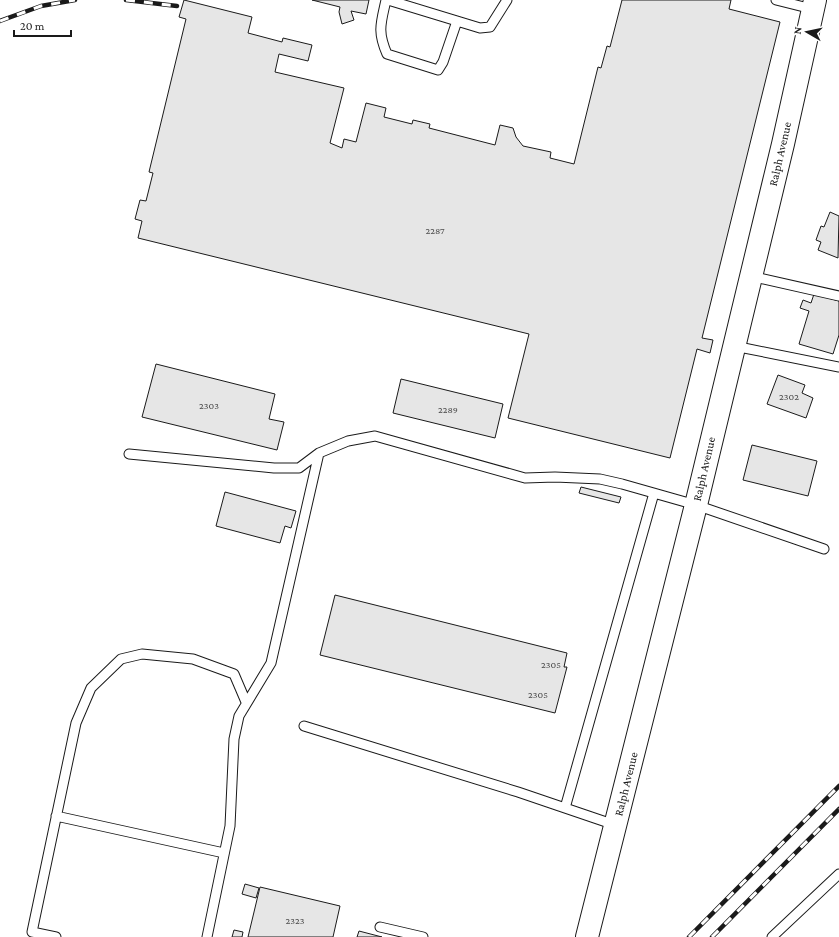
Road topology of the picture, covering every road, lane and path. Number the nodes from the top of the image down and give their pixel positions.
1 (387, 0) edge
2 (507, 0) edge
3 (776, 0) edge
4 (813, 5) edge
5 (457, 21) junction
6 (750, 276) junction
7 (839, 296) edge
8 (733, 346) junction
9 (839, 367) edge
10 (319, 453) junction
11 (129, 454) dead end
12 (654, 493) junction
13 (696, 505) junction
14 (824, 549) dead end
15 (246, 702) junction
16 (304, 726) dead end
17 (565, 808) junction
18 (56, 816) junction
19 (615, 825) junction
20 (224, 853) junction
21 (839, 874) edge
22 (380, 927) dead end
23 (56, 937) edge
24 (207, 937) edge
25 (423, 937) edge
26 (587, 937) edge
27 (772, 937) edge

1 - 5 lane
1 - 5 lane
2 - 5 lane
3 - 4 lane
4 - 6 street, Ralph Avenue
6 - 7 lane
6 - 8 street, Ralph Avenue
8 - 9 lane
8 - 13 street, Ralph Avenue
10 - 11 lane
10 - 12 lane
10 - 15 lane
12 - 13 lane
12 - 17 lane
13 - 14 lane
13 - 19 street, Ralph Avenue
15 - 18 lane
15 - 20 lane
16 - 17 lane
17 - 19 lane
18 - 20 lane
18 - 23 lane
19 - 26 street, Ralph Avenue
20 - 24 lane
21 - 27 lane
22 - 25 lane

